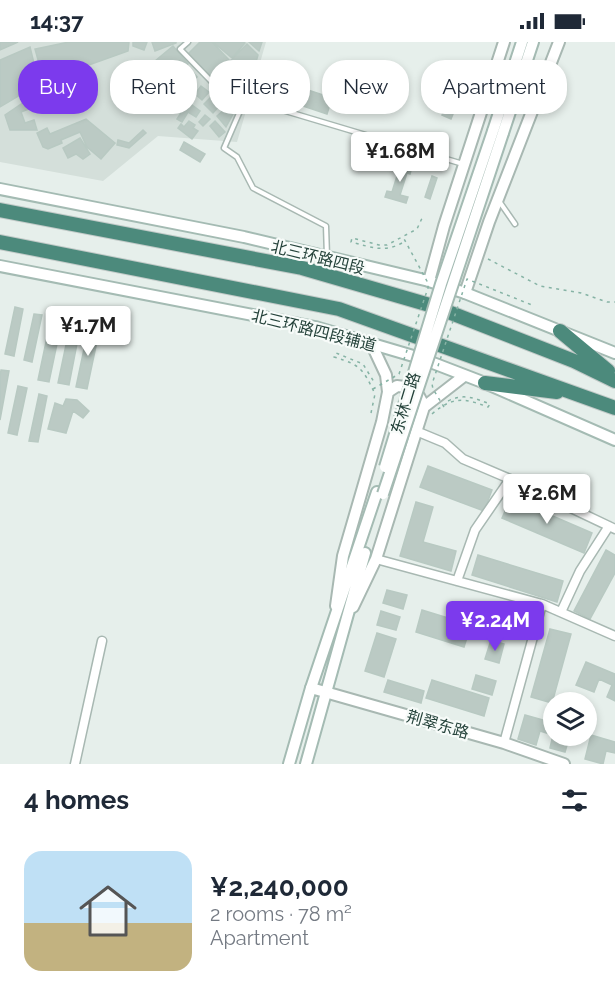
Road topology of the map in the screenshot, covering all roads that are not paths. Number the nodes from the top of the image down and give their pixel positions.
1 (188, 42) edge
2 (504, 42) edge
3 (522, 42) edge
4 (533, 42) edge
5 (558, 42) edge
6 (295, 114) edge
7 (498, 132) junction
8 (464, 165) junction
9 (0, 189) edge
10 (498, 200) junction
11 (0, 210) edge
12 (515, 224) dead end
13 (0, 242) edge
14 (327, 257) junction
15 (0, 266) edge
16 (429, 281) junction
17 (465, 293) junction
18 (560, 331) junction
19 (371, 343) junction
20 (615, 353) edge
21 (615, 375) edge
22 (464, 376) junction
23 (615, 381) edge
24 (485, 383) junction
25 (388, 392) junction
26 (583, 395) junction
27 (424, 407) junction
28 (615, 408) edge
29 (416, 431) junction
30 (615, 440) edge
31 (510, 479) junction
32 (380, 493) junction
33 (612, 527) edge
34 (376, 558) junction
35 (457, 581) junction
36 (542, 604) junction
37 (561, 612) junction
38 (347, 621) junction
39 (333, 622) junction
40 (615, 636) edge
41 (102, 641) dead end
42 (311, 688) junction
43 (327, 692) junction
44 (504, 743) junction
45 (75, 764) edge
46 (290, 764) edge
47 (306, 764) edge
48 (564, 764) edge

1 - 14 lane
2 - 8 main road
3 - 7 main road, 东林二路
4 - 7 main road, 东林二路
5 - 10 main road
6 - 8 lane
7 - 32 main road, 东林二路, bridge
8 - 16 main road
9 - 14 main road
10 - 12 lane
10 - 17 main road
11 - 23 highway, 北三环路四段
13 - 26 highway
14 - 16 main road
15 - 19 main road, 北三环路四段辅道
16 - 17 main road
17 - 18 main road
18 - 20 main road
18 - 21 highway
19 - 22 main road, 北三环路四段辅道
19 - 25 main road
22 - 24 main road, 北三环路四段辅道
22 - 27 main road
24 - 26 highway
24 - 30 main road, 北三环路四段辅道
25 - 27 main road
25 - 39 main road
26 - 28 highway
27 - 29 main road
29 - 31 street
29 - 34 main road
31 - 33 street
31 - 35 street
32 - 38 main road, 东林二路
32 - 39 main road, 东林二路
33 - 37 street
34 - 35 street
34 - 38 main road
35 - 36 street
36 - 37 street
36 - 44 street
37 - 40 street
38 - 43 main road, 东林二路
39 - 42 main road, 东林二路
41 - 45 street
42 - 43 main road, 荆翠东路
42 - 46 main road, 东林二路
43 - 44 main road, 荆翠东路
43 - 47 main road, 东林二路
44 - 48 main road, 荆翠东路

